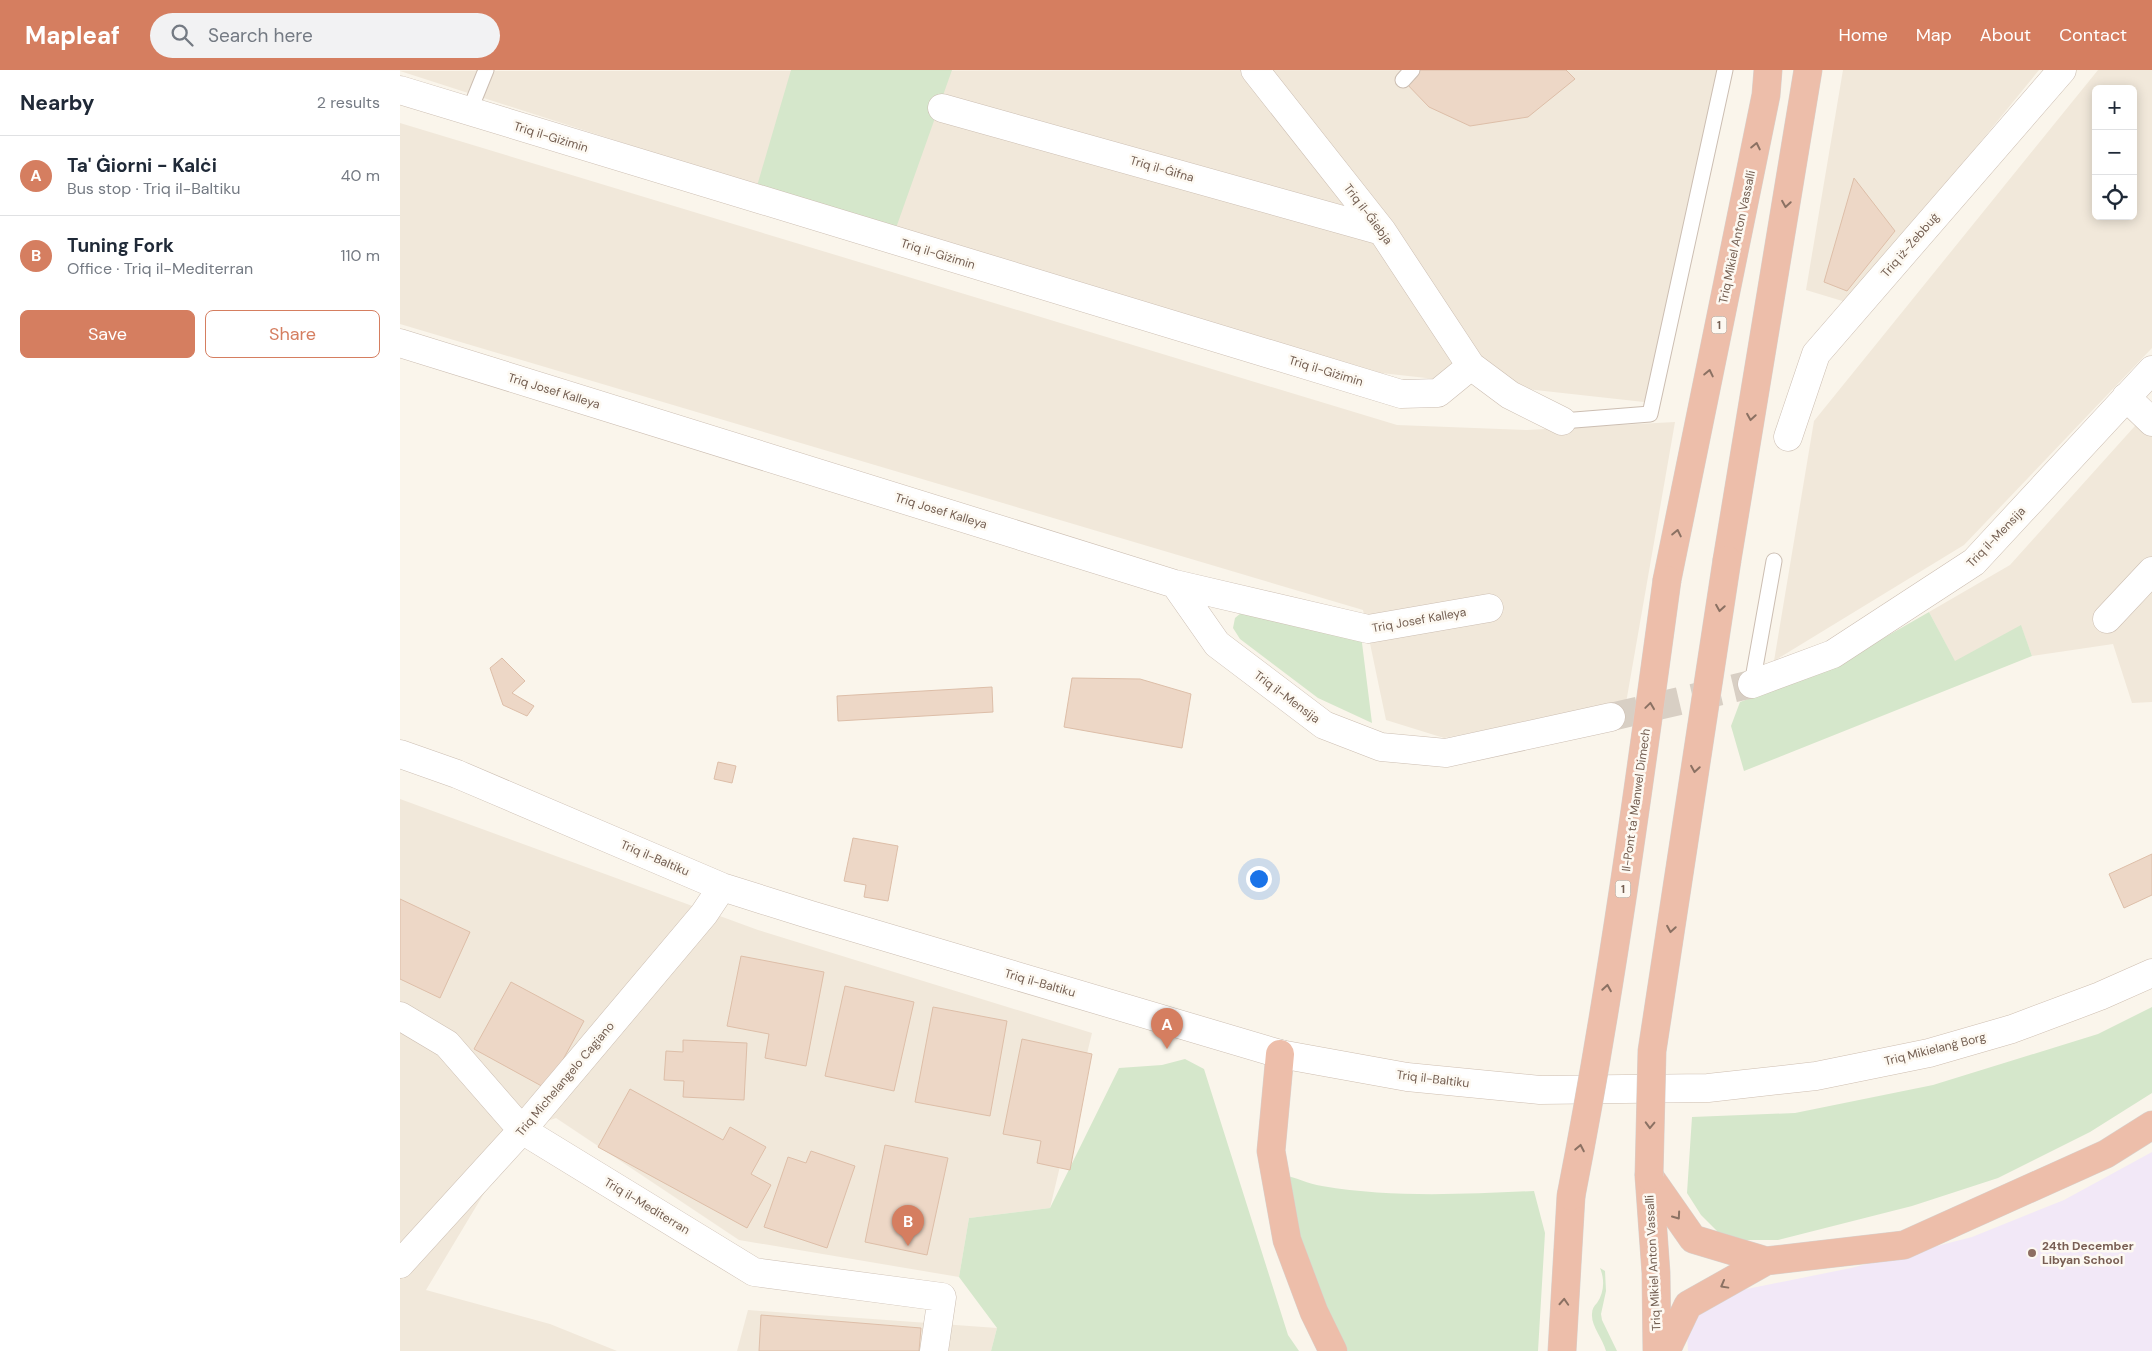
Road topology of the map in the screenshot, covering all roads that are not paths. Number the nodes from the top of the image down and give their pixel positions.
1 (486, 70) edge
2 (1255, 70) edge
3 (1725, 70) edge
4 (1768, 70) edge
5 (1808, 70) edge
6 (2062, 70) edge
7 (400, 90) edge
8 (942, 108) dead end
9 (469, 112) junction
10 (1382, 231) junction
11 (400, 343) edge
12 (1471, 366) junction
13 (2152, 370) edge
14 (2126, 397) junction
15 (1562, 421) joint
16 (2152, 422) edge
17 (1788, 437) dead end
18 (1774, 561) dead end
19 (2152, 571) edge
20 (1667, 580) joint
21 (1175, 584) junction
22 (1490, 608) dead end
23 (2107, 619) dead end
24 (1752, 684) joint
25 (1611, 717) tunnel mouth
26 (400, 754) edge
27 (722, 887) junction
28 (2152, 973) edge
29 (400, 1016) edge
30 (1280, 1054) junction
31 (1708, 1088) joint
32 (2152, 1125) edge
33 (522, 1130) junction
34 (1649, 1176) junction
35 (1766, 1262) junction
36 (400, 1264) edge
37 (934, 1351) edge
38 (1333, 1351) edge
39 (1562, 1351) edge
40 (1657, 1351) edge
41 (1666, 1351) edge

1 - 9 lane
2 - 10 street, Triq il-Ǵiebja
3 - 15 lane
20 -> 4 highway, Triq Mikiel Anton Vassalli / 1
5 -> 34 highway, bridge
6 - 17 street, Triq iż-Żebbuġ
7 - 9 street, Triq il-Giżimin
8 - 10 street, Triq il-Ġifna
9 - 12 street, Triq il-Giżimin
10 - 12 street, Triq il-Ǵiebja
11 - 21 street, Triq Josef Kalleya
12 - 15 street
13 - 14 street, Triq il-Mensija
14 - 16 street
14 - 24 street, Triq il-Mensija
18 - 24 lane
19 - 23 street
39 -> 20 highway, Il-Pont ta' Manwel Dimech / 1, bridge
21 - 22 street, Triq Josef Kalleya
21 - 25 street, Triq il-Mensija
26 - 27 street, Triq il-Baltiku
27 - 30 street, Triq il-Baltiku
27 - 33 street, Triq Michelangelo Cagiano
28 - 31 street, Triq Mikielanġ Borg
29 - 33 street, Triq il-Mediterran
30 - 31 street, Triq il-Baltiku
30 - 38 highway
32 - 35 highway
33 - 36 street, Triq Michelangelo Cagiano
33 - 37 street, Triq il-Mediterran
34 -> 35 highway
34 - 40 highway, Triq Mikiel Anton Vassalli
35 -> 41 highway

